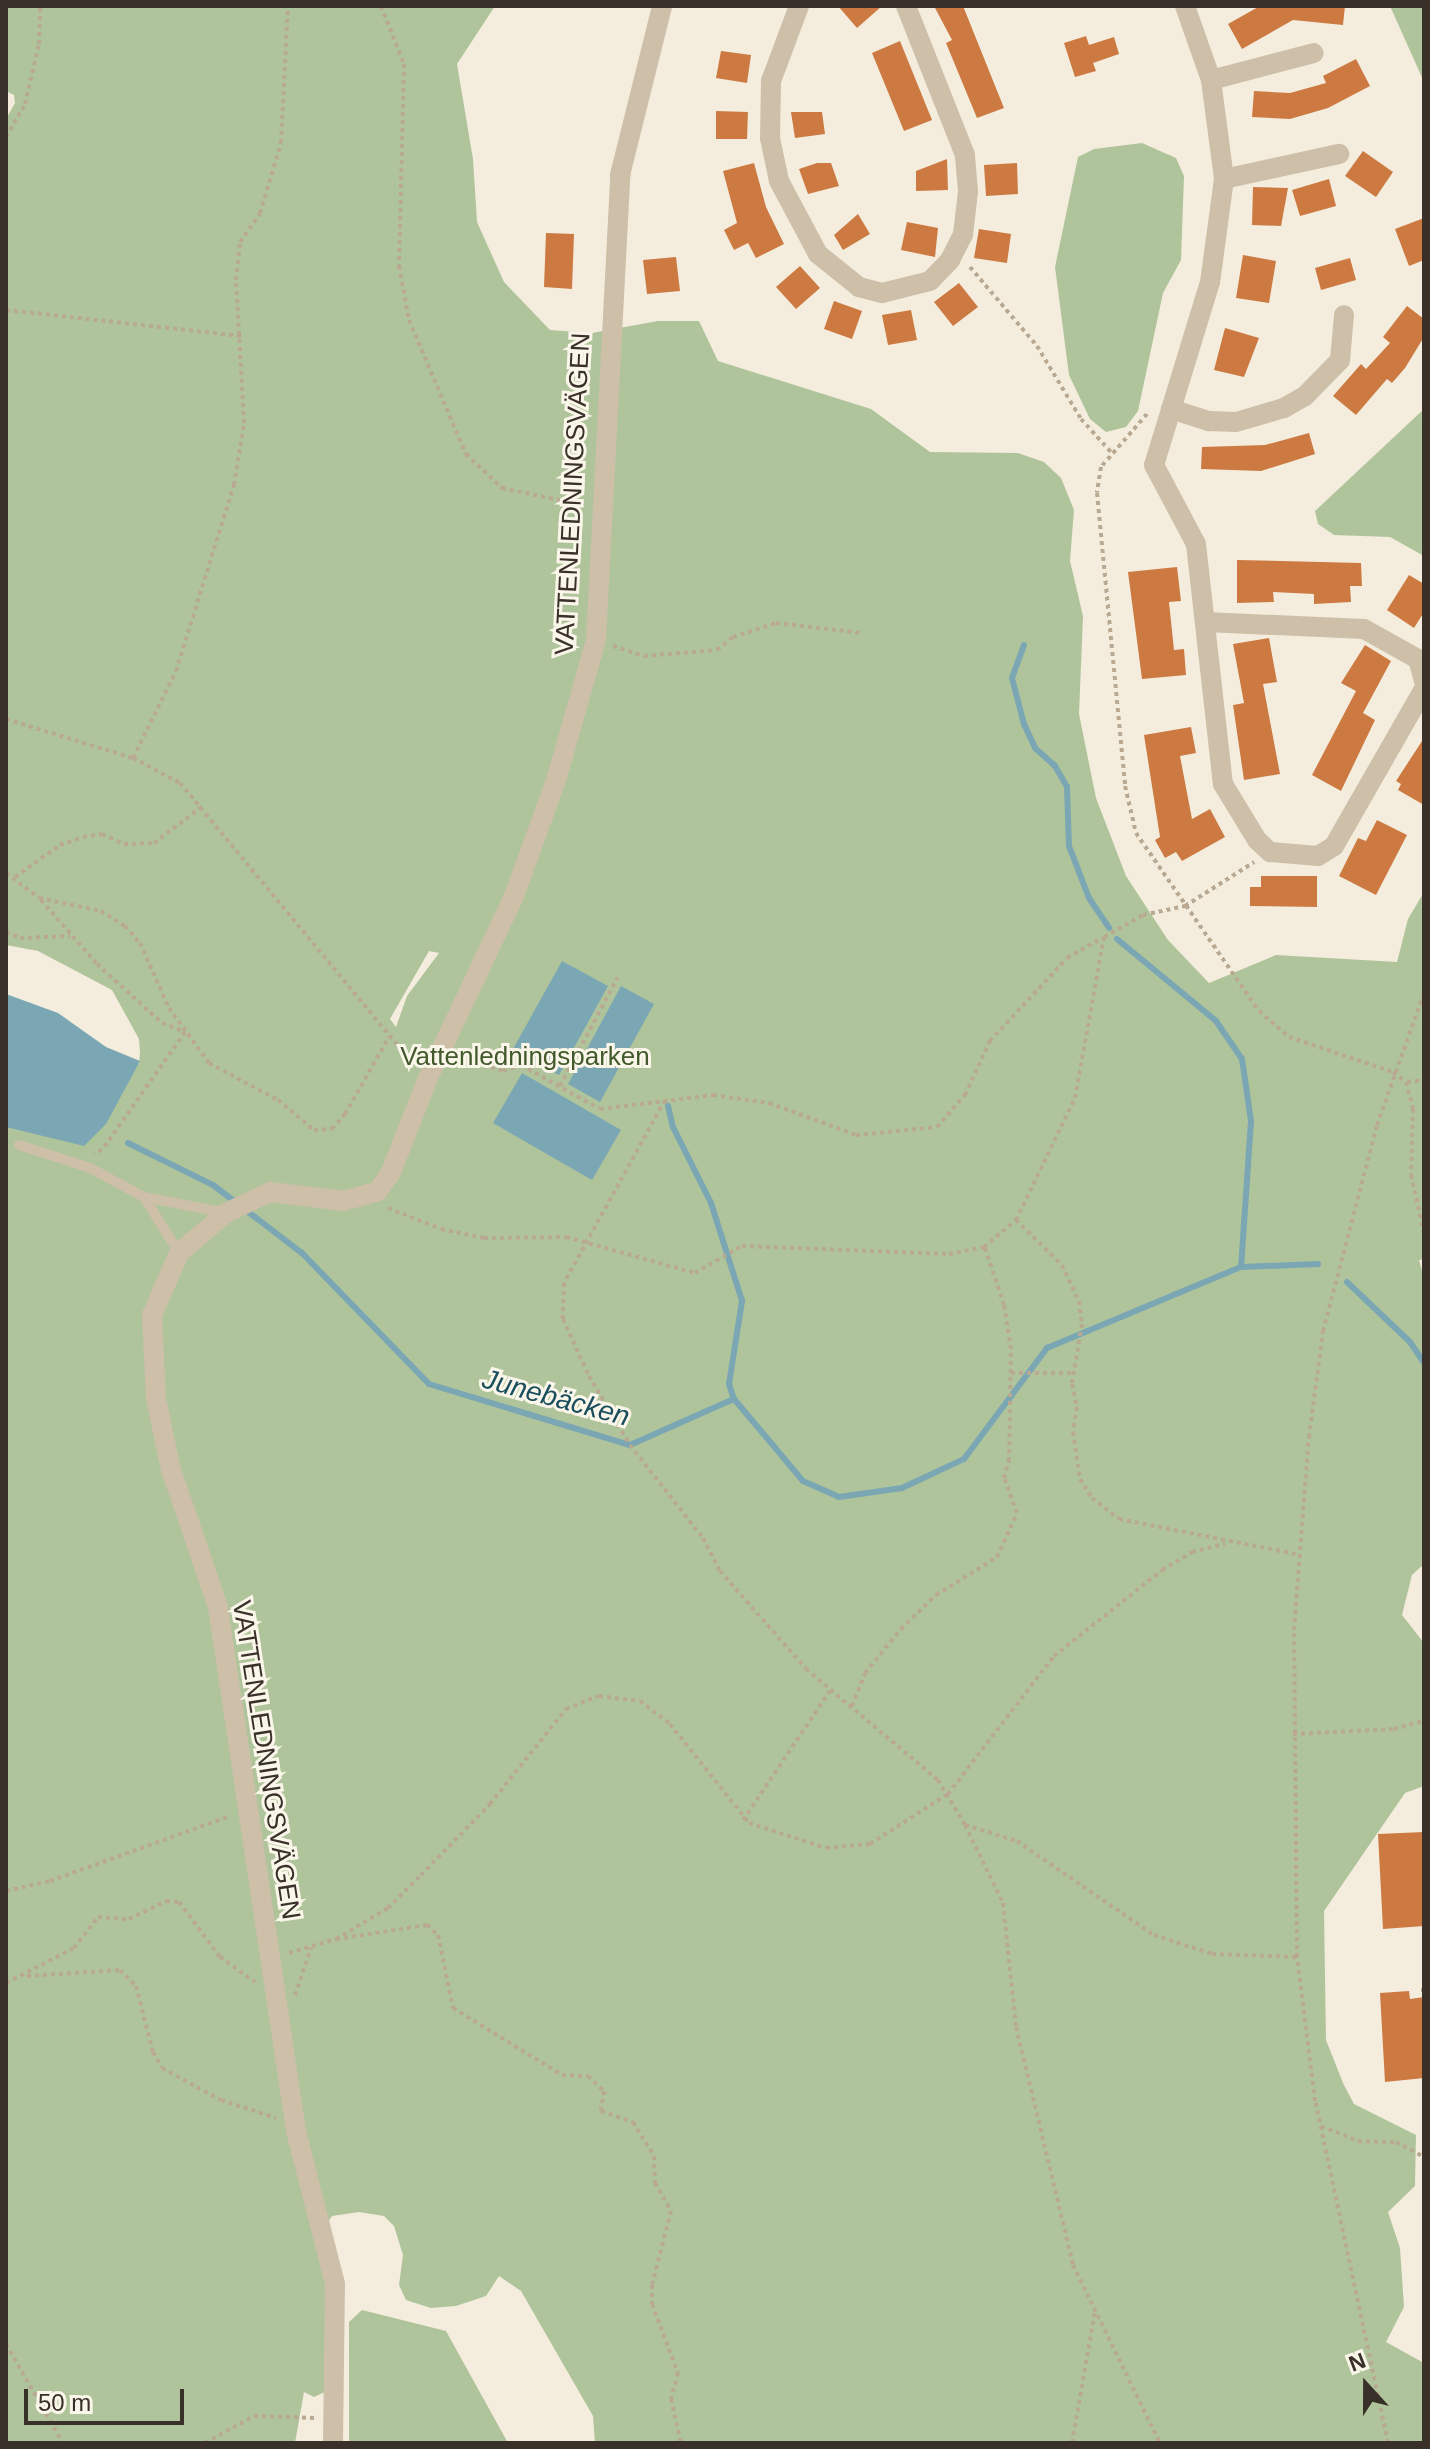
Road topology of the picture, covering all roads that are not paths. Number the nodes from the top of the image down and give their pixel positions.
1 (662, 6) edge
2 (799, 6) edge
3 (906, 6) edge
4 (1185, 6) edge
5 (1314, 53) dead end
6 (1211, 80) junction
7 (1339, 154) dead end
8 (1224, 179) junction
9 (1344, 315) dead end
10 (1162, 407) junction
11 (1205, 622) junction
12 (1424, 682) edge
13 (1424, 689) edge
14 (19, 1145) dead end
15 (144, 1197) junction
16 (226, 1213) junction
17 (179, 1253) junction
18 (333, 2443) edge

1 - 16 street, VATTENLEDNINGSVÄGEN
2 - 3 street
4 - 6 street
5 - 6 street
6 - 8 street
7 - 8 street
8 - 10 street
9 - 10 street
10 - 11 street
11 - 12 street
11 - 13 street
14 - 15 lane
15 - 16 lane
15 - 17 lane
16 - 17 street, VATTENLEDNINGSVÄGEN
17 - 18 street, VATTENLEDNINGSVÄGEN

